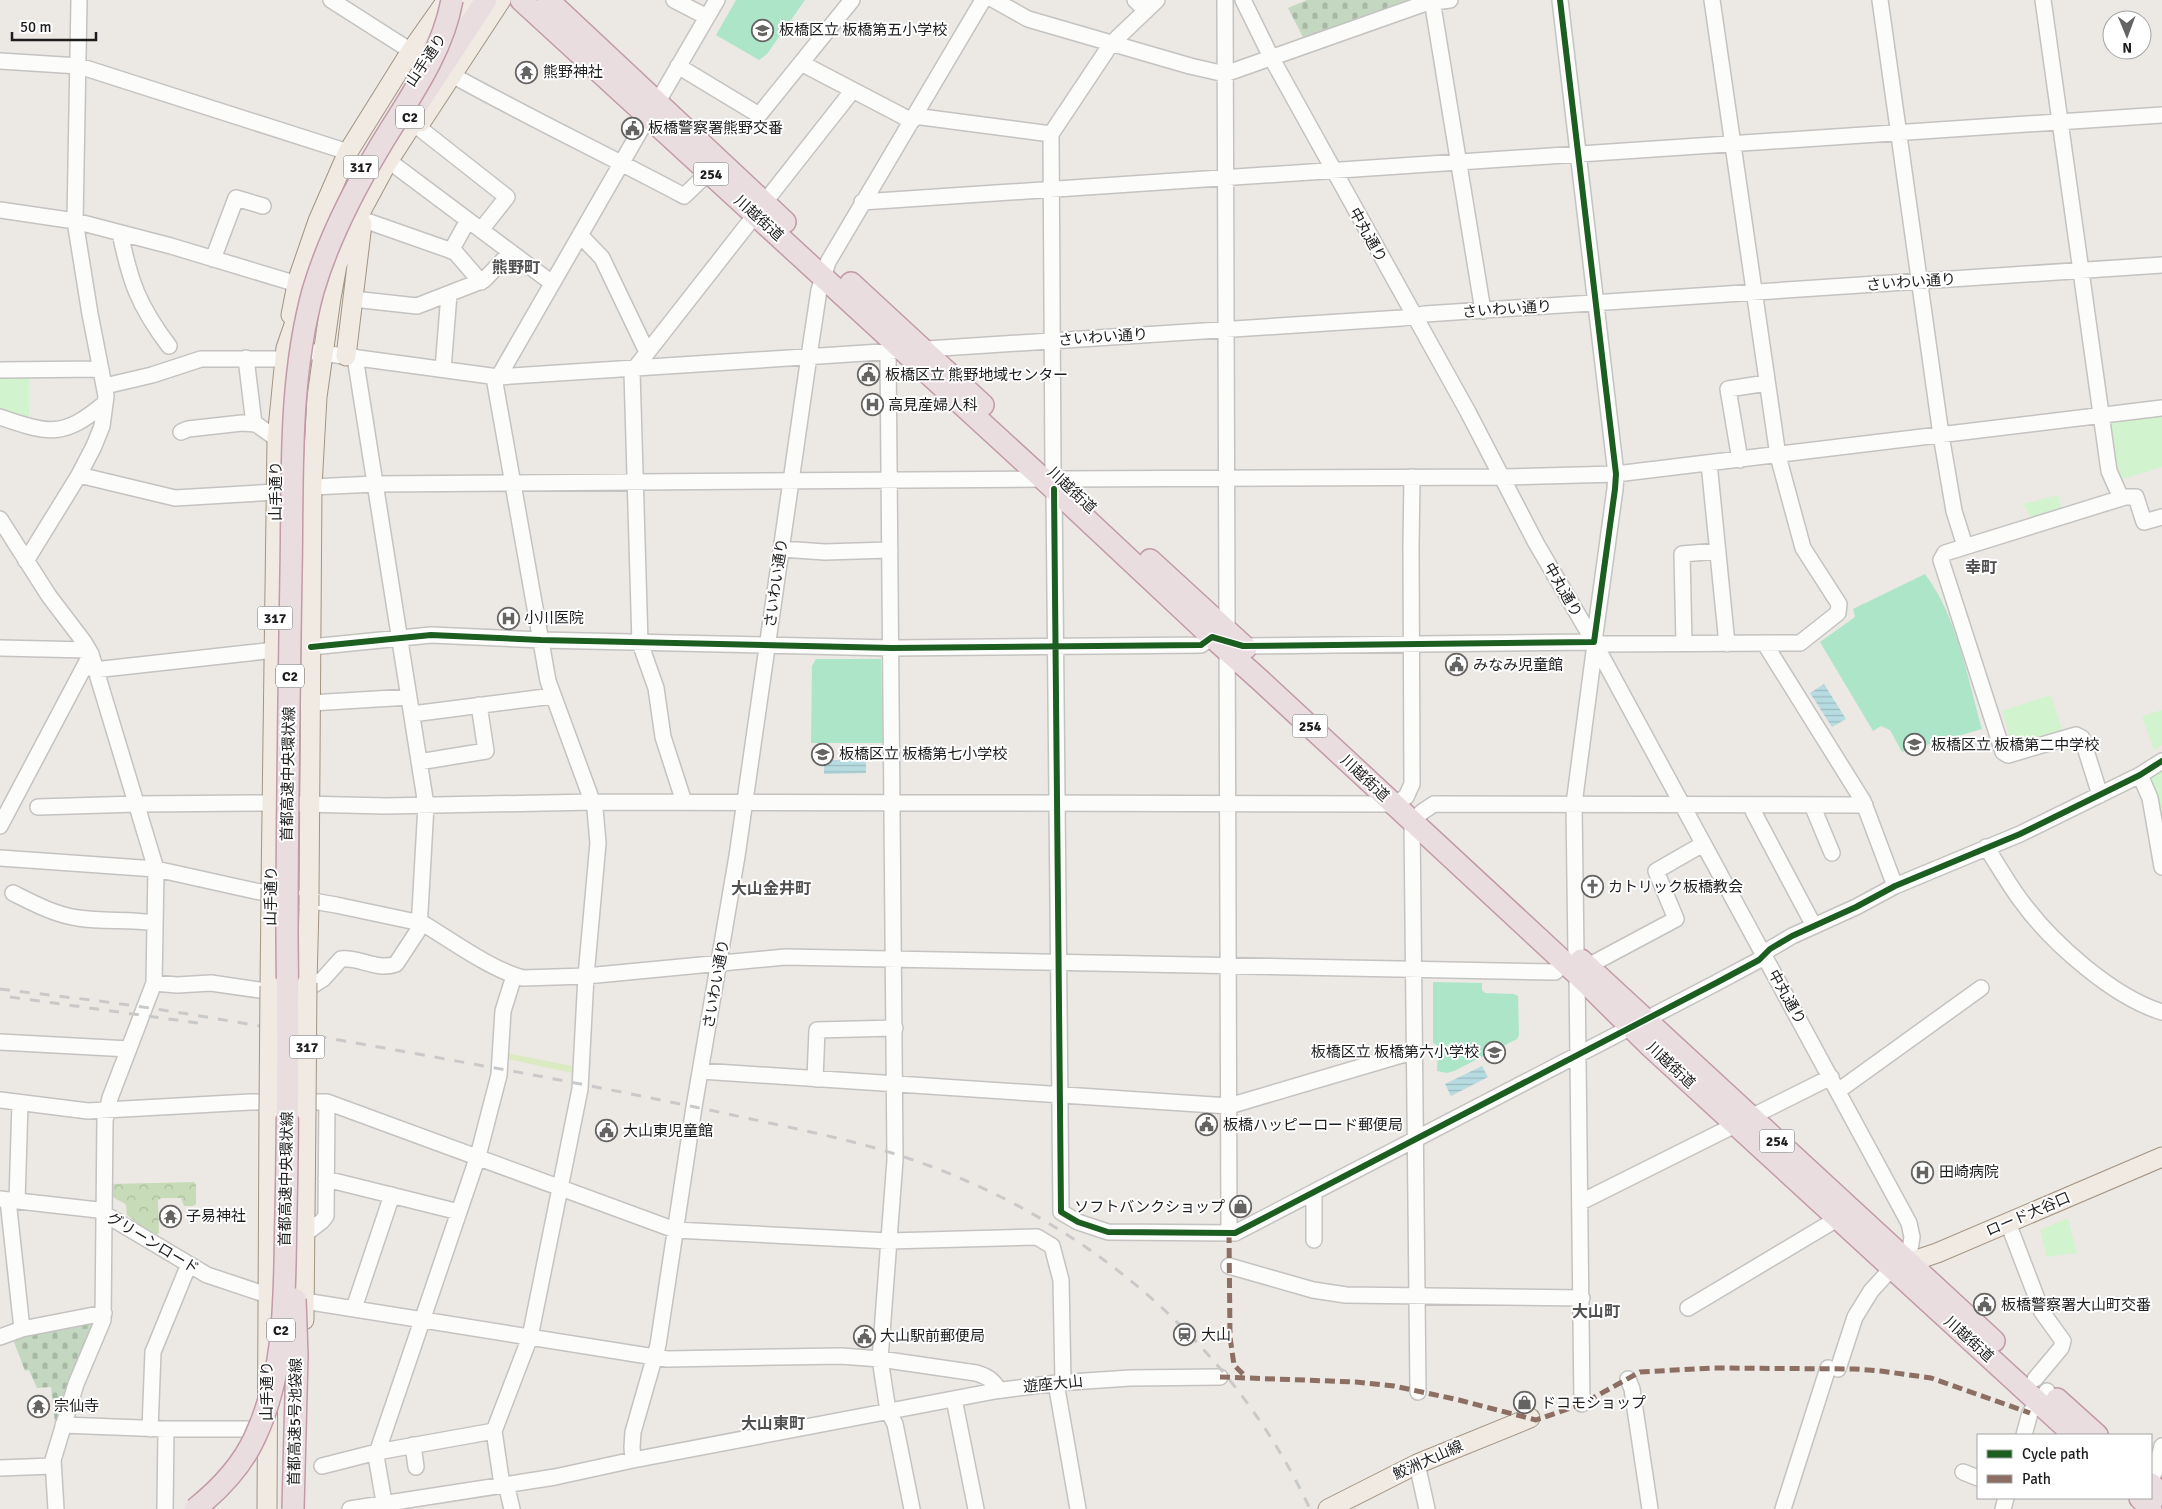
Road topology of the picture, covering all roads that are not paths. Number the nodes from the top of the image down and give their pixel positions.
1 (79, 0) edge
2 (331, 0) edge
3 (447, 0) edge
4 (452, 0) edge
5 (456, 0) edge
6 (466, 0) edge
7 (521, 0) edge
8 (548, 0) edge
9 (674, 0) edge
10 (717, 0) edge
11 (852, 0) edge
12 (983, 0) edge
13 (994, 0) edge
14 (1157, 0) edge
15 (1224, 0) edge
16 (1243, 0) edge
17 (1450, 0) edge
18 (1560, 0) edge
19 (1712, 0) edge
20 (1880, 0) edge
21 (2043, 0) edge
22 (1432, 1) edge
23 (488, 2) edge
24 (1140, 5) edge
25 (707, 17) junction
26 (1111, 44) junction
27 (411, 51) junction
28 (1271, 57) junction
29 (0, 61) edge
30 (801, 63) junction
31 (79, 66) junction
32 (678, 66) junction
33 (1225, 74) junction
34 (452, 75) junction
35 (853, 90) junction
36 (656, 104) junction
37 (2162, 115) edge
38 (913, 118) junction
39 (2061, 122) junction
40 (418, 127) junction
41 (1899, 133) junction
42 (1051, 134) junction
43 (1733, 145) junction
44 (348, 152) junction
45 (1578, 155) junction
46 (622, 162) junction
47 (1460, 163) junction
48 (393, 164) junction
49 (709, 172) junction
50 (1334, 172) junction
51 (1226, 179) junction
52 (1051, 190) junction
53 (862, 202) junction
54 (263, 206) dead end
55 (760, 209) junction
56 (0, 210) edge
57 (468, 220) junction
58 (75, 221) junction
59 (363, 222) junction
60 (481, 230) junction
61 (120, 233) junction
62 (336, 234) junction
63 (580, 235) junction
64 (451, 250) junction
65 (511, 252) junction
66 (213, 259) junction
67 (2162, 265) edge
68 (825, 269) junction
69 (2081, 270) junction
70 (481, 282) junction
71 (1919, 282) junction
72 (552, 283) junction
73 (297, 284) junction
74 (1754, 292) junction
75 (449, 294) junction
76 (331, 298) junction
77 (353, 299) junction
78 (1597, 303) junction
79 (1484, 310) junction
80 (1414, 316) junction
81 (1226, 329) junction
82 (1053, 341) junction
83 (169, 346) dead end
84 (921, 348) junction
85 (894, 350) junction
86 (647, 352) junction
87 (324, 353) junction
88 (286, 354) junction
89 (350, 356) junction
90 (809, 356) junction
91 (246, 358) junction
92 (635, 368) junction
93 (101, 369) junction
94 (443, 369) junction
95 (0, 370) edge
96 (498, 377) junction
97 (1766, 384) junction
98 (105, 386) junction
99 (105, 403) junction
100 (2162, 408) edge
101 (0, 416) edge
102 (2101, 416) junction
103 (254, 424) junction
104 (180, 432) dead end
105 (1941, 435) junction
106 (276, 439) junction
107 (1778, 456) junction
108 (1740, 460) junction
109 (1710, 464) junction
110 (1616, 474) junction
111 (79, 475) junction
112 (1412, 477) junction
113 (1503, 477) junction
114 (1228, 479) junction
115 (890, 480) junction
116 (1053, 480) junction
117 (791, 481) junction
118 (636, 482) junction
119 (512, 483) junction
120 (375, 484) junction
121 (312, 487) junction
122 (276, 492) junction
123 (2122, 498) junction
124 (2162, 517) edge
125 (0, 519) edge
126 (1965, 546) junction
127 (781, 549) junction
128 (890, 550) junction
129 (1718, 551) junction
130 (26, 561) junction
131 (400, 638) junction
132 (541, 640) junction
133 (1227, 641) junction
134 (640, 643) junction
135 (1594, 643) junction
136 (1684, 644) junction
137 (1727, 644) junction
138 (1765, 644) junction
139 (767, 645) junction
140 (1412, 645) junction
141 (1056, 646) junction
142 (311, 647) junction
143 (0, 648) edge
144 (892, 648) junction
145 (275, 650) junction
146 (89, 652) junction
147 (94, 670) junction
148 (553, 696) junction
149 (409, 697) junction
150 (310, 703) junction
151 (479, 705) junction
152 (412, 714) junction
153 (2162, 761) edge
154 (419, 762) junction
155 (2140, 775) junction
156 (2100, 795) junction
157 (1399, 800) junction
158 (593, 802) junction
159 (684, 802) junction
160 (745, 802) junction
161 (893, 802) junction
162 (272, 803) junction
163 (1057, 803) junction
164 (1227, 803) junction
165 (137, 804) junction
166 (1574, 804) junction
167 (310, 805) junction
168 (426, 805) junction
169 (1681, 805) junction
170 (1751, 805) junction
171 (1812, 805) junction
172 (1865, 805) junction
173 (38, 807) dead end
174 (1418, 817) junction
175 (0, 826) edge
176 (1703, 844) junction
177 (1986, 847) junction
178 (1832, 853) dead end
179 (0, 858) edge
180 (2162, 867) edge
181 (156, 869) junction
182 (1895, 886) junction
183 (13, 893) dead end
184 (266, 893) junction
185 (155, 923) junction
186 (420, 923) junction
187 (1814, 926) junction
188 (1763, 955) junction
189 (895, 960) junction
190 (720, 963) junction
191 (1058, 963) junction
192 (1228, 965) junction
193 (1576, 965) junction
194 (1415, 969) junction
195 (514, 976) junction
196 (586, 976) junction
197 (154, 984) junction
198 (1981, 988) dead end
199 (2162, 1012) edge
200 (1638, 1023) junction
201 (895, 1028) junction
202 (0, 1042) edge
203 (1415, 1051) junction
204 (126, 1055) junction
205 (1578, 1056) junction
206 (701, 1071) junction
207 (815, 1079) junction
208 (895, 1084) junction
209 (1834, 1084) junction
210 (1060, 1096) junction
211 (0, 1100) edge
212 (20, 1102) junction
213 (327, 1102) junction
214 (1229, 1106) junction
215 (107, 1109) junction
216 (296, 1120) junction
217 (1743, 1121) junction
218 (1416, 1140) junction
219 (478, 1156) junction
220 (2162, 1157) edge
221 (326, 1179) junction
222 (561, 1187) junction
223 (1314, 1192) junction
224 (392, 1195) junction
225 (8, 1200) edge
226 (1581, 1202) junction
227 (459, 1212) junction
228 (105, 1214) junction
229 (1837, 1219) junction
230 (2008, 1223) junction
231 (675, 1230) junction
232 (1229, 1233) junction
233 (305, 1234) junction
234 (1314, 1240) dead end
235 (889, 1242) junction
236 (189, 1264) junction
237 (1900, 1265) junction
238 (1229, 1266) dead end
239 (267, 1295) junction
240 (1418, 1296) junction
241 (1582, 1298) junction
242 (304, 1302) junction
243 (354, 1308) junction
244 (1688, 1308) dead end
245 (104, 1313) junction
246 (422, 1319) junction
247 (22, 1329) junction
248 (0, 1337) edge
249 (530, 1337) junction
250 (655, 1357) junction
251 (880, 1359) junction
252 (1220, 1377) dead end
253 (1628, 1379) dead end
254 (1059, 1383) junction
255 (999, 1390) junction
256 (1418, 1392) dead end
257 (2037, 1396) junction
258 (954, 1399) junction
259 (1582, 1404) dead end
260 (888, 1411) junction
261 (1530, 1418) dead end
262 (63, 1426) junction
263 (150, 1429) junction
264 (166, 1429) junction
265 (266, 1429) junction
266 (494, 1431) junction
267 (2024, 1434) edge
268 (2073, 1434) edge
269 (2094, 1434) edge
270 (413, 1446) junction
271 (2162, 1446) edge
272 (378, 1452) junction
273 (633, 1458) junction
274 (1417, 1464) junction
275 (52, 1466) junction
276 (322, 1466) dead end
277 (0, 1468) edge
278 (416, 1468) dead end
279 (1963, 1472) dead end
280 (2152, 1476) edge
281 (1977, 1478) edge
282 (504, 1484) junction
283 (2152, 1485) edge
284 (2162, 1495) edge
285 (2141, 1499) edge
286 (384, 1502) junction
287 (56, 1509) edge
288 (164, 1509) edge
289 (195, 1509) edge
290 (200, 1509) edge
291 (267, 1509) edge
292 (294, 1509) edge
293 (302, 1509) edge
294 (350, 1509) edge
295 (512, 1509) edge
296 (912, 1509) edge
297 (976, 1509) edge
298 (1078, 1509) edge
299 (1328, 1509) edge
300 (1427, 1509) edge
301 (1650, 1509) edge
302 (1783, 1509) edge
303 (2151, 1509) edge

1 - 31 street
2 - 27 street
3 - 27 main road, 317
4 - 62 highway, bridge
5 - 62 highway, bridge
6 - 88 main road, 山手通り / 317
7 - 36 highway, 川越街道 / 254
8 - 36 highway, 川越街道 / 254
9 - 25 street
10 - 25 street
11 - 30 street
12 - 38 street
13 - 26 street
14 - 24 street
15 - 33 street
16 - 28 street, 中丸通り
17 - 22 street
18 - 45 street
19 - 43 street
20 - 41 street
21 - 39 street
22 - 28 street
22 - 47 street
23 - 34 main road, 317
23 - 62 highway, 首都高速中央環状線 / C2, bridge
23 - 76 main road, 山手通り / 317
24 - 26 street
25 - 32 street
26 - 33 street
26 - 42 street
27 - 44 main road, 317
28 - 33 street
28 - 50 street, 中丸通り
29 - 31 street
30 - 32 street
30 - 35 street
31 - 44 street
31 - 58 street
32 - 36 street
33 - 51 street
34 - 40 main road, 317
34 - 46 street
35 - 38 street
35 - 55 street
36 - 46 street
36 - 49 highway, 川越街道 / 254
36 - 55 highway, 川越街道 / 254
37 - 39 street
38 - 42 street
38 - 53 street
39 - 41 street
39 - 69 street
40 - 48 main road, 317
40 - 60 street
41 - 43 street
41 - 71 street
42 - 52 street
43 - 45 street
43 - 74 street
44 - 73 main road, 317
45 - 47 street
45 - 78 street
46 - 49 street
46 - 63 street
47 - 50 street
47 - 79 street
48 - 57 street
48 - 59 main road, 317
49 - 55 highway, 川越街道 / 254
50 - 51 street
50 - 80 street, 中丸通り
51 - 52 street
51 - 81 street
52 - 53 street
52 - 82 street
53 - 68 street
54 - 66 street
55 - 68 highway, 川越街道 / 254
55 - 86 street
56 - 58 street
57 - 60 street
57 - 64 street
58 - 61 street
58 - 93 street
59 - 64 street
59 - 76 main road, 317
59 - 77 main road
60 - 65 street
61 - 66 street
61 - 83 street
62 - 216 highway, 首都高速中央環状線 / C2, bridge
63 - 72 street
63 - 86 street
64 - 70 street
65 - 70 street
65 - 72 street
66 - 73 street
67 - 69 street, さいわい通り
68 - 84 highway, 川越街道 / 254
68 - 85 highway, 川越街道 / 254
68 - 90 street
69 - 71 street, さいわい通り
69 - 102 street
70 - 75 street
71 - 74 street, さいわい通り
71 - 105 street
72 - 96 street
73 - 88 main road, 317
74 - 78 street, さいわい通り
74 - 97 street
75 - 77 street
75 - 94 street
76 - 87 main road, 山手通り / 317
77 - 89 main road
78 - 79 street, さいわい通り
78 - 110 street
79 - 80 street, さいわい通り
80 - 81 street, さいわい通り
80 - 113 street, 中丸通り
81 - 82 street, さいわい通り
81 - 114 street
82 - 84 street, さいわい通り
82 - 116 street
84 - 85 street, さいわい通り
84 - 116 highway, 川越街道 / 254
85 - 90 street, さいわい通り
85 - 115 street
85 - 116 highway, 川越街道 / 254
86 - 92 street
87 - 88 street
87 - 89 street
87 - 121 main road, 山手通り / 317
88 - 91 street
88 - 106 main road, 山手通り / 317
89 - 94 street
89 - 120 street
90 - 92 street
90 - 117 street, さいわい通り
91 - 98 street
91 - 103 street
92 - 96 street
92 - 118 street
93 - 95 street
93 - 98 street
94 - 96 street
96 - 119 street
97 - 107 street
97 - 108 street
98 - 99 street
99 - 101 street
99 - 111 street
100 - 102 street
102 - 105 street
102 - 123 street
103 - 104 street
103 - 106 street
105 - 107 street
105 - 126 street
106 - 122 main road, 山手通り / 317
107 - 108 street
107 - 138 street
108 - 109 street
109 - 110 street
109 - 129 street
110 - 113 street
110 - 135 street
111 - 122 street
111 - 130 street
112 - 113 street
112 - 114 street
112 - 140 street
113 - 135 street, 中丸通り
114 - 116 street
114 - 133 street
115 - 116 street
115 - 117 street
115 - 128 street
116 - 133 highway, 川越街道 / 254
116 - 141 street
117 - 118 street
117 - 127 street, さいわい通り
118 - 119 street
118 - 134 street
119 - 120 street
119 - 132 street
120 - 121 street
120 - 131 street
121 - 142 main road, 山手通り / 317
122 - 145 main road, 山手通り / 317
123 - 124 street
123 - 126 street
125 - 130 street
126 - 156 street
127 - 128 street
127 - 139 street, さいわい通り
128 - 144 street
129 - 136 street
129 - 137 street
130 - 146 street
131 - 132 street
131 - 142 street
131 - 149 street
132 - 134 street
132 - 148 street
133 - 140 street
133 - 141 street
133 - 157 highway, 川越街道 / 254
133 - 164 street
134 - 139 street
134 - 159 street
135 - 136 street
135 - 140 street
135 - 166 street
135 - 169 street, 中丸通り
136 - 137 street
137 - 138 street
138 - 172 street
139 - 144 street
139 - 160 street, さいわい通り
140 - 157 street
141 - 144 street
141 - 163 street
142 - 150 main road, 山手通り / 317
143 - 146 street
144 - 161 street
145 - 147 street
145 - 162 main road, 山手通り / 317
146 - 147 street
146 - 175 street
147 - 165 street
148 - 151 street
148 - 158 street
149 - 150 street
149 - 152 street
150 - 167 main road, 山手通り / 317
151 - 152 street
151 - 154 street
152 - 154 street
153 - 155 street
154 - 168 street
155 - 156 street
155 - 180 street
156 - 177 street
157 - 164 street
157 - 174 highway, 川越街道 / 254
158 - 159 street
158 - 168 street
158 - 196 street
159 - 160 street
160 - 161 street
160 - 190 street, さいわい通り
161 - 163 street
161 - 189 street
162 - 165 street
162 - 167 street
162 - 184 main road, 山手通り / 317
163 - 164 street
163 - 191 street
164 - 192 street
165 - 173 street
165 - 181 street
166 - 169 street
166 - 174 street
166 - 193 street
167 - 168 street
167 - 216 main road, 山手通り / 317, bridge
168 - 186 street
169 - 170 street
169 - 176 street, 中丸通り
170 - 171 street
170 - 187 street
171 - 172 street
171 - 178 street
172 - 182 street
174 - 193 highway, 川越街道 / 254
174 - 194 street
176 - 188 street, 中丸通り
176 - 193 street
177 - 182 street
177 - 199 street
179 - 181 street
181 - 184 street
181 - 185 street
182 - 187 street
183 - 185 street
184 - 186 street
184 - 239 main road, 山手通り / 317, bridge
185 - 197 street
186 - 195 street
186 - 197 street
187 - 188 street
188 - 200 street
188 - 209 street, 中丸通り
189 - 190 street
189 - 191 street
189 - 201 street
190 - 196 street
190 - 206 street, さいわい通り
191 - 192 street
191 - 210 street
192 - 194 street
192 - 214 street
193 - 194 street
193 - 200 highway, 川越街道 / 254
193 - 205 street
194 - 203 street
195 - 196 street
195 - 219 street
196 - 222 street
197 - 204 street
198 - 209 street
200 - 205 street
200 - 217 highway, 川越街道 / 254
201 - 207 street
201 - 208 street
202 - 204 street
203 - 214 street
203 - 218 street
204 - 215 street
205 - 218 street
205 - 226 street
206 - 207 street
206 - 231 street, さいわい通り
207 - 208 street
208 - 210 street
208 - 235 street
209 - 217 street
209 - 237 street, 中丸通り
210 - 214 street
210 - 232 street
211 - 212 street
212 - 215 street
212 - 225 street
213 - 215 street
213 - 219 street
213 - 221 street
214 - 232 street
215 - 228 street
216 - 233 main road, 山手通り / 317
216 - 289 highway, 首都高速中央環状線 / C2, bridge
216 - 290 highway, 首都高速中央環状線 / C2, bridge
216 - 292 highway, 首都高速5号池袋線, bridge
217 - 226 street
217 - 229 highway, 川越街道 / 254
217 - 237 highway, 川越街道 / 254
218 - 223 street
218 - 240 street
219 - 222 street
219 - 227 street
220 - 230 main road, ロード大谷口
221 - 224 street
221 - 233 street
222 - 231 street
222 - 249 street
223 - 232 street
223 - 234 street
224 - 227 street
224 - 243 street
225 - 228 street, グリーンロード
225 - 247 street
226 - 241 street
227 - 246 street
228 - 236 street, グリーンロード
228 - 245 street
229 - 237 highway, 川越街道 / 254
229 - 244 street
230 - 237 main road, ロード大谷口
230 - 257 street
231 - 235 street
231 - 250 street, さいわい通り
233 - 242 main road, 山手通り / 317
235 - 251 street
235 - 254 street
236 - 239 street, グリーンロード
236 - 263 street
237 - 257 highway, 川越街道 / 254
237 - 302 street
238 - 240 street
239 - 242 street, グリーンロード
239 - 265 main road, 山手通り / 317
240 - 241 street
240 - 256 street
241 - 259 street
242 - 243 street, グリーンロード
242 - 293 main road, 山手通り / 317
243 - 246 street, グリーンロード
245 - 247 street
245 - 262 street
246 - 249 street, グリーンロード
246 - 272 street
247 - 248 street
249 - 250 street, グリーンロード
249 - 266 street
250 - 251 street, グリーンロード
250 - 273 street, さいわい通り
251 - 255 street, グリーンロード
251 - 260 street
252 - 254 street, 遊座大山
253 - 301 street
254 - 255 street, 遊座大山
254 - 298 street
255 - 258 street, 遊座大山
257 - 267 street
257 - 268 highway, 川越街道 / 254
257 - 269 highway, 川越街道 / 254
258 - 260 street, 遊座大山
258 - 297 street
260 - 273 street, 遊座大山
260 - 296 street
261 - 274 main road, 鮫洲大山線
262 - 263 street
262 - 275 street
263 - 264 street
264 - 265 street
264 - 288 street
265 - 291 main road, 山手通り / 317
266 - 270 street
266 - 282 street
270 - 272 street
270 - 278 street
271 - 280 street
272 - 276 street
272 - 286 street
273 - 282 street, 遊座大山
274 - 299 main road, 鮫洲大山線
274 - 300 street
275 - 277 street
275 - 287 street
279 - 281 street
282 - 286 street, 遊座大山
282 - 295 street
283 - 284 highway
285 - 303 highway
286 - 294 street, 遊座大山

